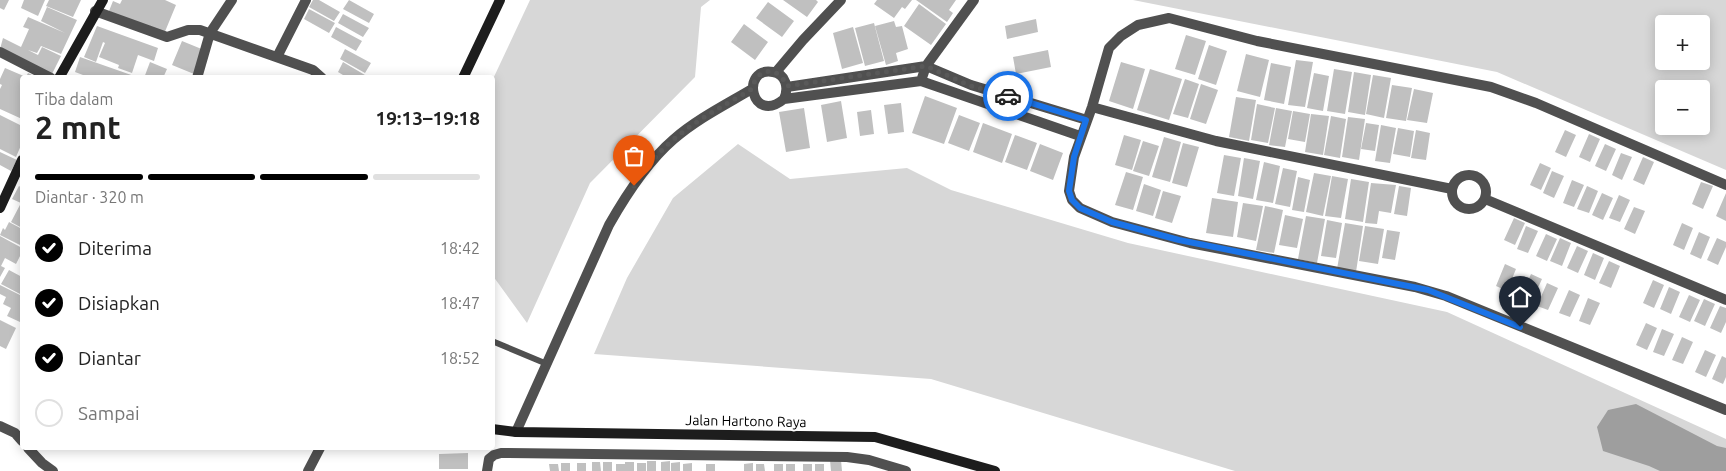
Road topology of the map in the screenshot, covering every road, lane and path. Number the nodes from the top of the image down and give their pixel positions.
1 (103, 0) edge
2 (232, 0) edge
3 (306, 0) edge
4 (500, 0) edge
5 (841, 0) edge
6 (974, 0) edge
7 (96, 11) junction
8 (210, 33) junction
9 (0, 52) edge
10 (277, 57) junction
11 (926, 66) junction
12 (776, 72) junction
13 (45, 75) edge
14 (61, 75) edge
15 (198, 75) edge
16 (319, 75) edge
17 (464, 75) edge
18 (921, 81) junction
19 (787, 86) junction
20 (752, 89) junction
21 (784, 99) junction
22 (1092, 108) junction
23 (1086, 120) junction
24 (1080, 136) junction
25 (20, 164) edge
26 (1726, 185) edge
27 (1452, 189) junction
28 (1485, 199) junction
29 (0, 208) edge
30 (1726, 300) edge
31 (495, 343) edge
32 (547, 364) junction
33 (1726, 410) edge
34 (0, 426) edge
35 (495, 429) edge
36 (516, 432) junction
37 (20, 440) edge
38 (30, 450) edge
39 (319, 450) edge
40 (54, 471) edge
41 (308, 471) edge
42 (487, 471) edge
43 (906, 471) edge
44 (995, 471) edge

1 - 7 street
2 - 8 street
3 - 10 street
4 - 17 street
5 - 12 street
6 - 11 street
7 - 8 street
7 - 14 street
8 - 10 street
8 - 15 street
9 - 13 street
10 - 16 street
11 - 18 street
11 - 19 street
11 - 23 street
12 - 19 street
12 - 20 street
18 - 21 street
18 - 24 street
19 - 21 street
20 - 21 street
20 - 32 street
22 - 23 street
22 - 26 street
22 - 27 street
23 - 24 street
24 - 33 street
25 - 29 street
27 - 28 street
27 - 28 street
28 - 30 street
31 - 32 lane
32 - 36 street
34 - 37 street
35 - 36 street, Jalan Hartono Raya
36 - 44 street, Jalan Hartono Raya
38 - 40 street
39 - 41 street
42 - 43 street

